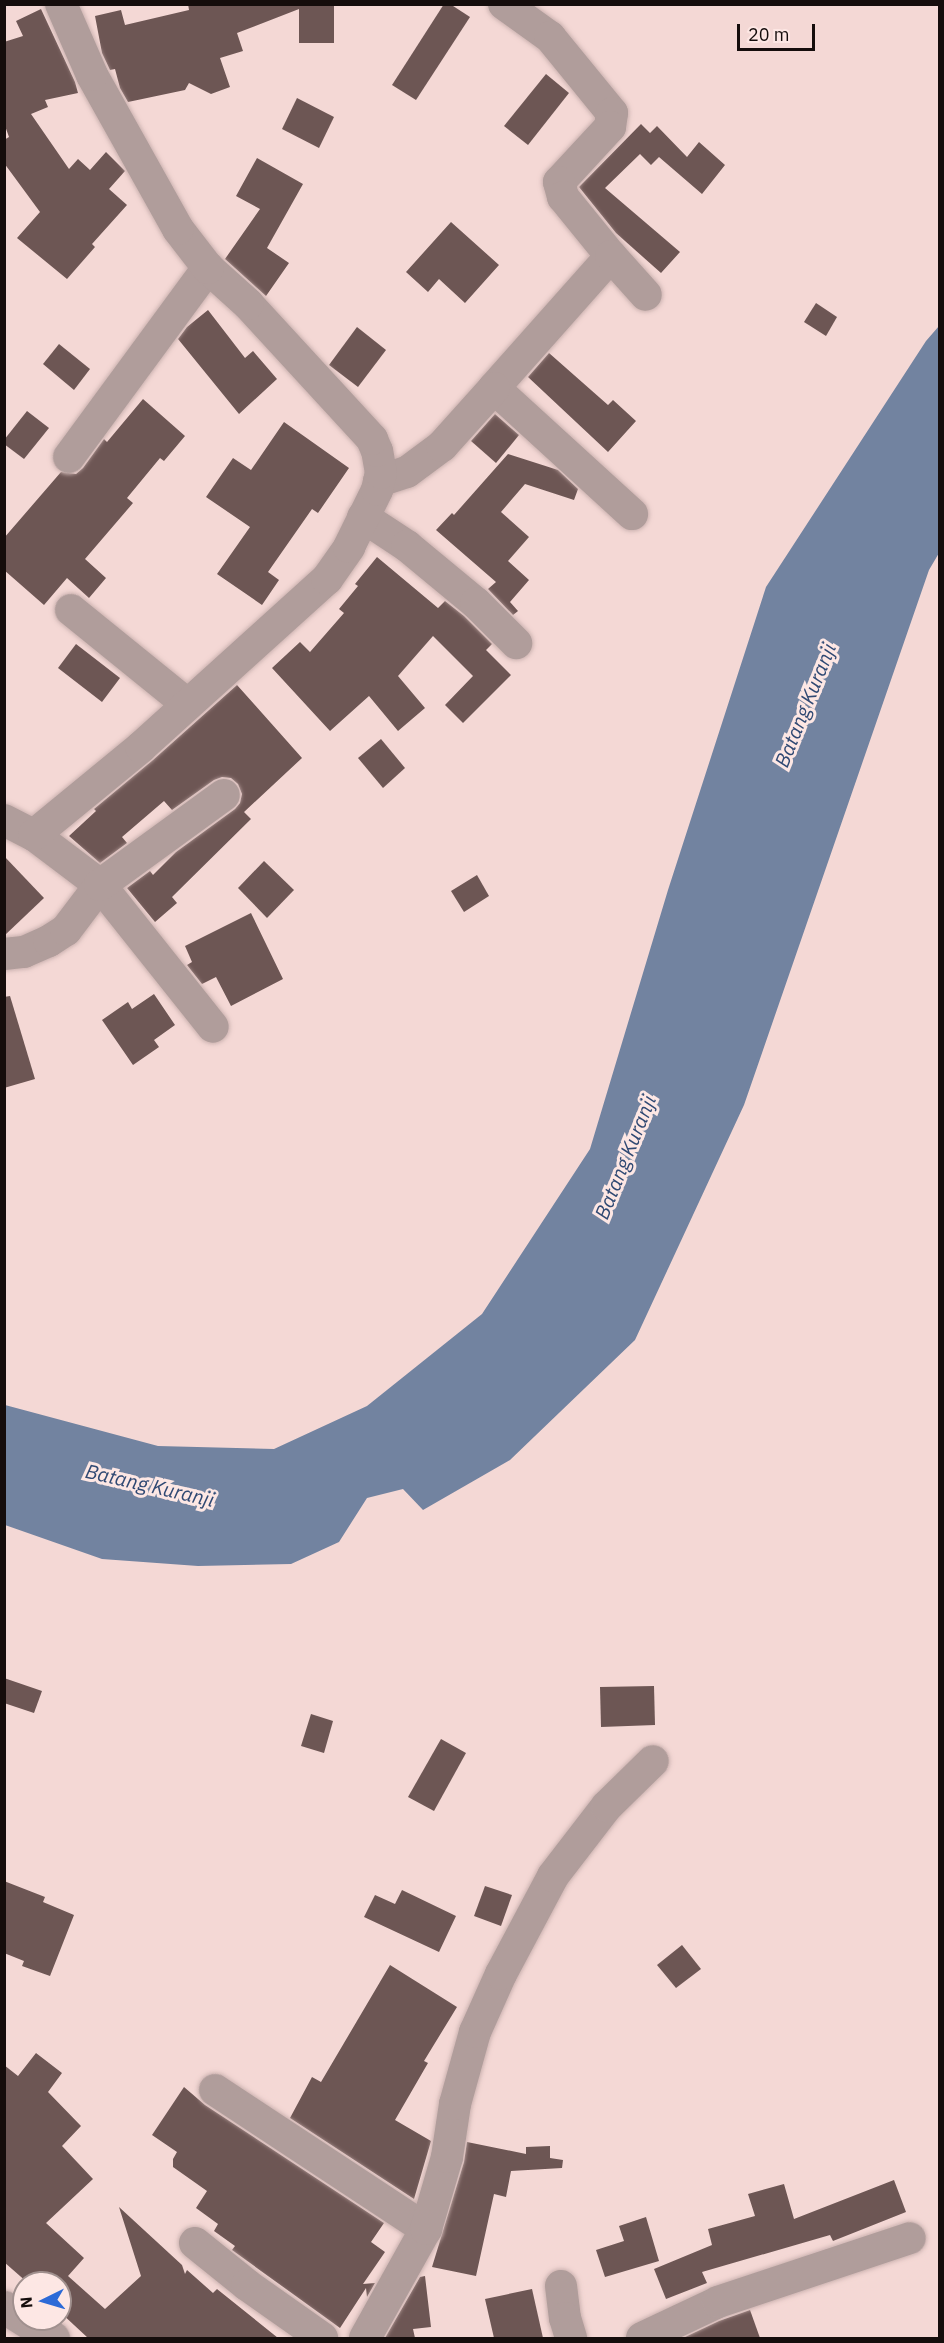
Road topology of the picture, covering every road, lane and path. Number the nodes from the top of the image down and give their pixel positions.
1 (61, 4) edge
2 (504, 4) edge
3 (610, 256) junction
4 (208, 268) junction
5 (646, 295) dead end
6 (494, 388) junction
7 (69, 457) dead end
8 (379, 481) junction
9 (632, 514) dead end
10 (363, 517) junction
11 (72, 610) dead end
12 (516, 643) dead end
13 (187, 704) junction
14 (224, 795) dead end
15 (4, 820) edge
16 (34, 836) junction
17 (100, 885) junction
18 (4, 954) edge
19 (213, 1027) dead end
20 (653, 1761) dead end
21 (215, 2090) dead end
22 (426, 2229) junction
23 (910, 2238) dead end
24 (195, 2243) dead end
25 (561, 2286) dead end
26 (4, 2307) edge
27 (53, 2338) edge
28 (322, 2338) edge
29 (365, 2338) edge
30 (571, 2338) edge
31 (642, 2338) edge

1 - 4 street
2 - 3 street
3 - 5 street
3 - 6 street
4 - 7 street
4 - 8 street
6 - 8 street
6 - 9 street
8 - 10 street
10 - 12 street
10 - 13 street
11 - 13 street
13 - 16 street
14 - 17 street
15 - 16 street
16 - 17 street
17 - 18 street
17 - 19 street
20 - 22 street
21 - 22 street
22 - 29 street
23 - 31 street
24 - 28 street
25 - 30 street
26 - 27 street

